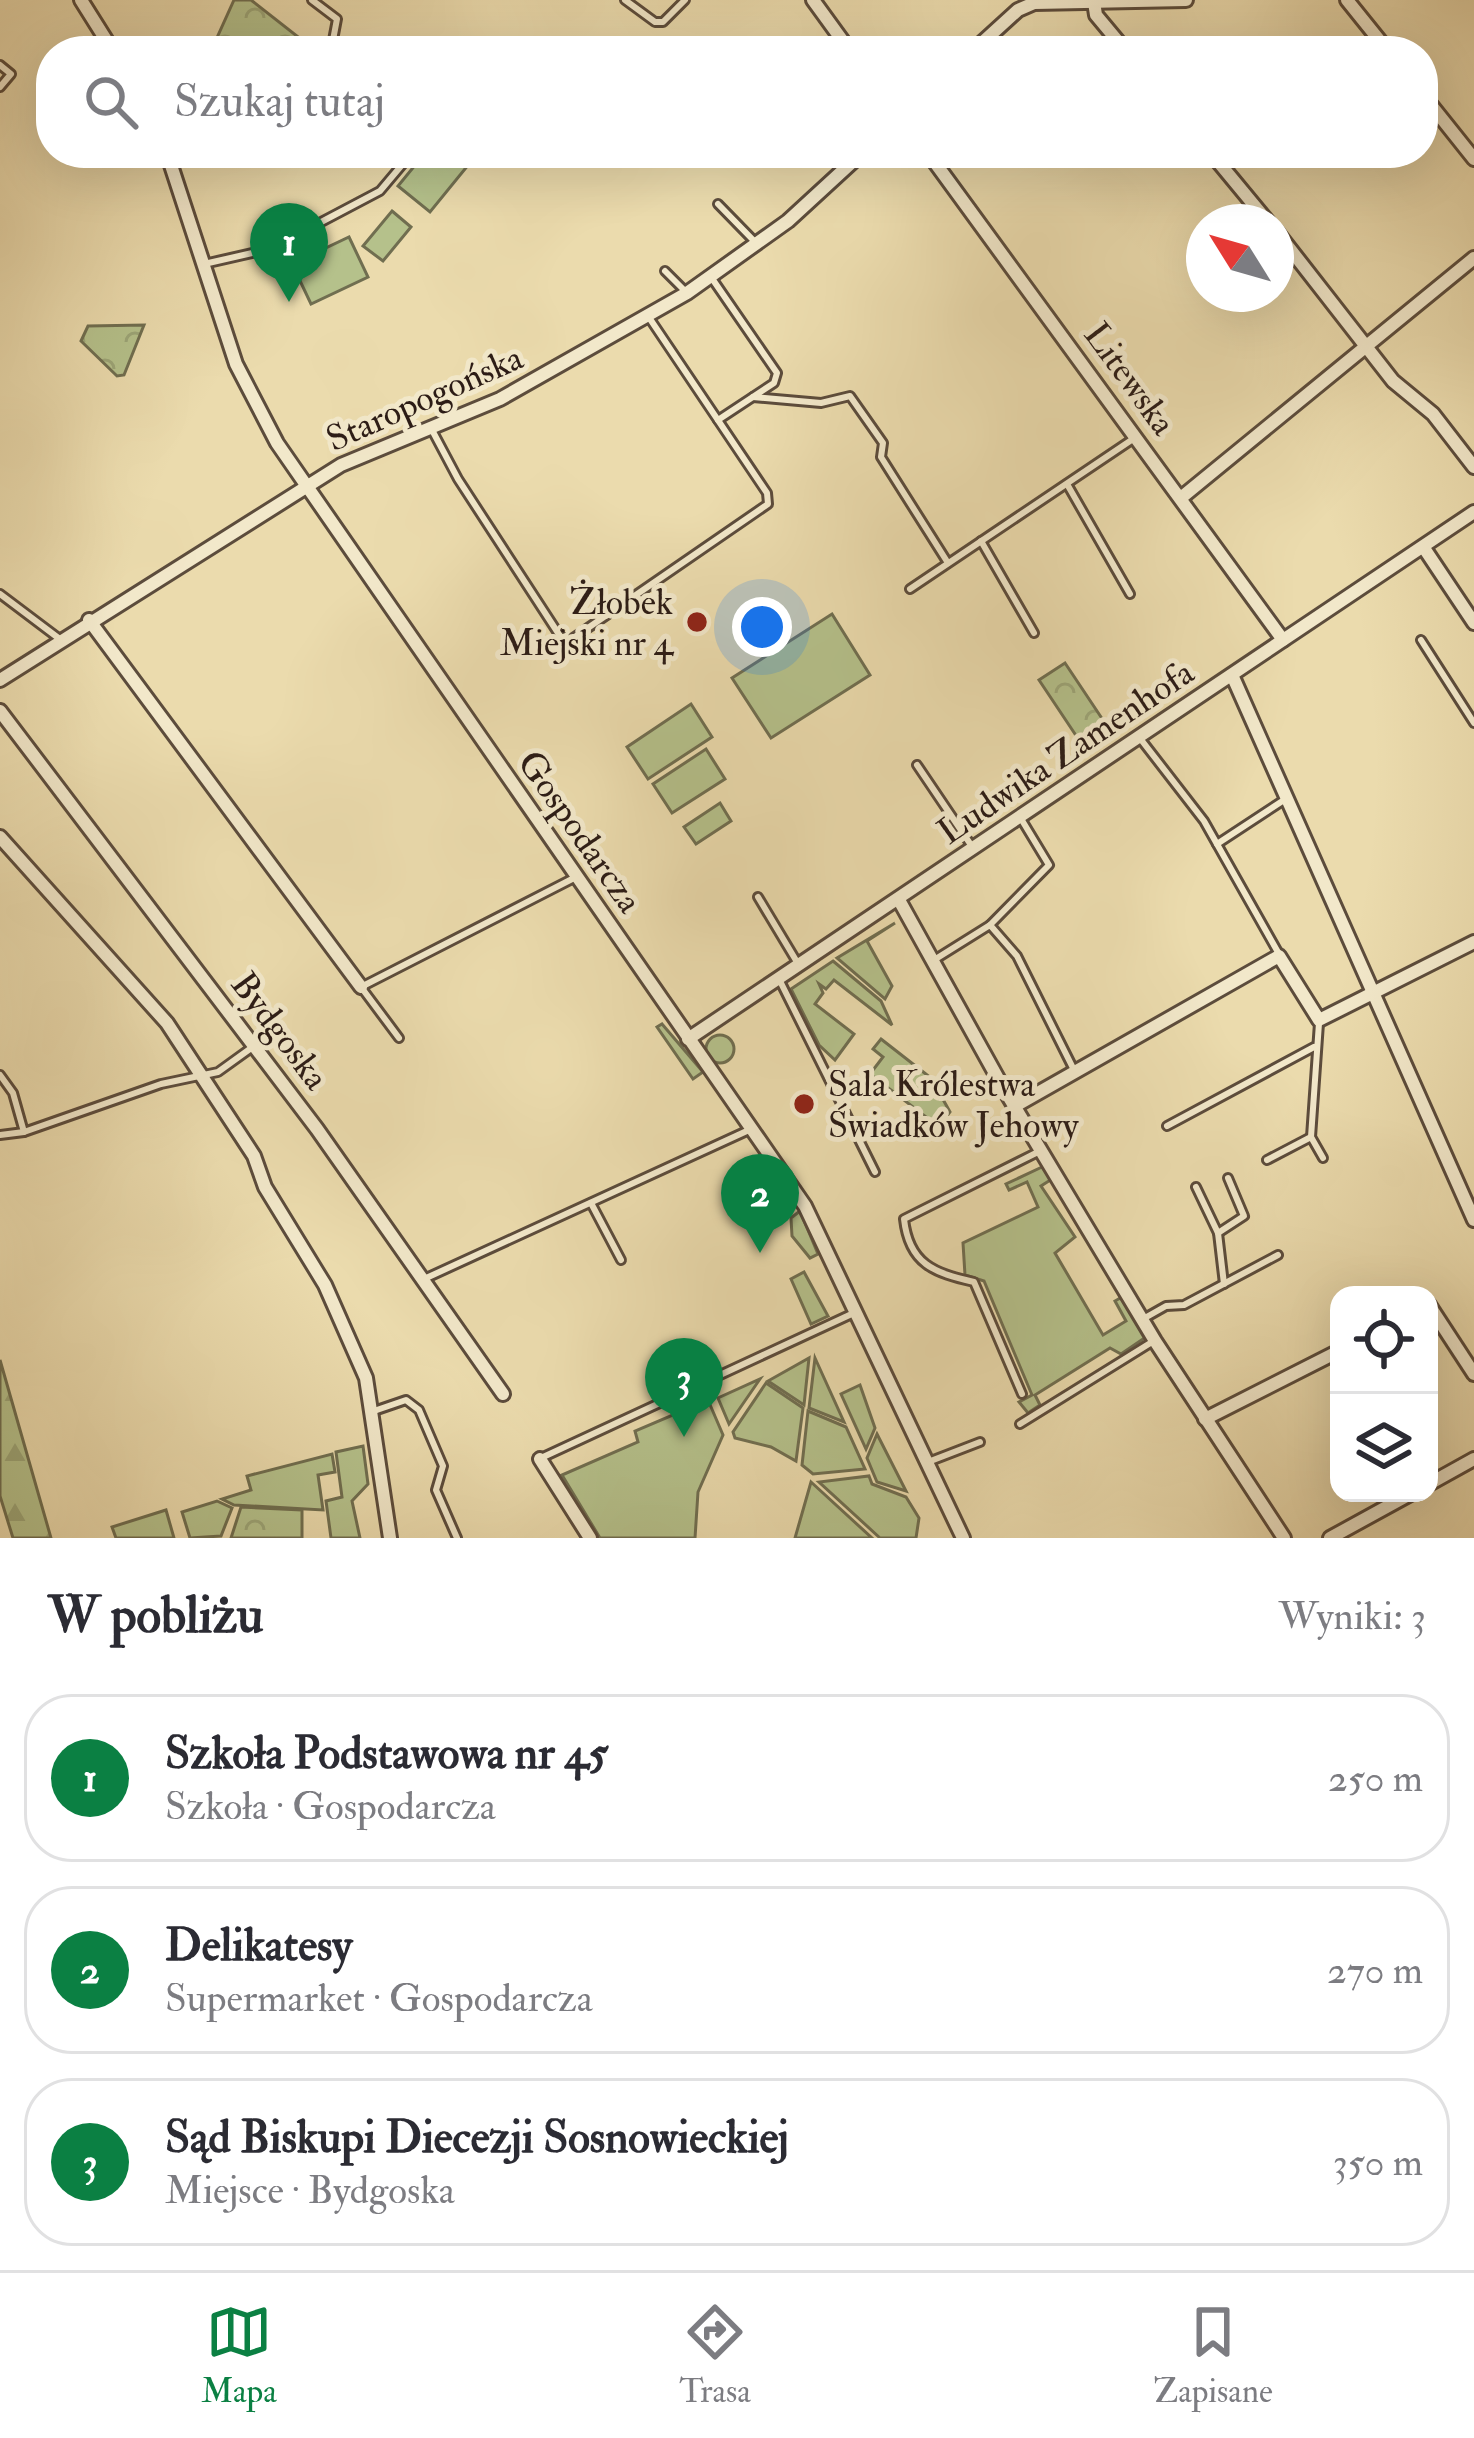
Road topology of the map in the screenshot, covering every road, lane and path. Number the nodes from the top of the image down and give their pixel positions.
1 (312, 0) edge
2 (625, 0) edge
3 (685, 0) edge
4 (813, 0) edge
5 (1186, 0) edge
6 (1347, 0) edge
7 (1034, 1) edge
8 (83, 2) edge
9 (1094, 2) edge
10 (104, 36) edge
11 (334, 36) edge
12 (839, 36) edge
13 (989, 36) edge
14 (1114, 36) edge
15 (1376, 36) edge
16 (0, 64) edge
17 (0, 86) edge
18 (1438, 114) edge
19 (1474, 160) edge
20 (171, 168) edge
21 (399, 168) edge
22 (845, 168) edge
23 (939, 168) edge
24 (1223, 168) edge
25 (718, 204) dead end
26 (1253, 204) edge
27 (757, 244) junction
28 (1294, 253) edge
29 (1474, 259) edge
30 (205, 264) junction
31 (665, 271) dead end
32 (711, 277) junction
33 (687, 292) junction
34 (648, 316) junction
35 (1368, 343) junction
36 (753, 397) junction
37 (718, 420) junction
38 (432, 430) junction
39 (1137, 437) junction
40 (1474, 467) edge
41 (1066, 484) junction
42 (305, 487) junction
43 (1182, 497) junction
44 (1474, 512) edge
45 (981, 541) junction
46 (1424, 548) junction
47 (948, 563) junction
48 (910, 589) dead end
49 (0, 594) edge
50 (1130, 594) dead end
51 (89, 620) junction
52 (1474, 623) edge
53 (1034, 633) dead end
54 (61, 640) junction
55 (1283, 640) junction
56 (1421, 640) dead end
57 (1232, 675) junction
58 (0, 680) edge
59 (0, 711) edge
60 (1474, 723) edge
61 (1139, 737) junction
62 (917, 765) dead end
63 (1286, 799) junction
64 (1020, 817) junction
65 (0, 838) edge
66 (1217, 844) junction
67 (973, 848) junction
68 (576, 877) junction
69 (758, 897) dead end
70 (899, 900) junction
71 (990, 925) junction
72 (1474, 942) edge
73 (1279, 956) junction
74 (934, 960) junction
75 (799, 965) junction
76 (778, 978) junction
77 (361, 987) junction
78 (1373, 993) junction
79 (1319, 1020) junction
80 (399, 1038) dead end
81 (688, 1039) junction
82 (255, 1045) junction
83 (1314, 1047) junction
84 (1074, 1070) junction
85 (204, 1074) junction
86 (0, 1075) edge
87 (1015, 1106) junction
88 (1166, 1126) dead end
89 (752, 1128) junction
90 (23, 1132) junction
91 (0, 1135) edge
92 (1311, 1137) junction
93 (1041, 1150) junction
94 (1323, 1158) dead end
95 (1267, 1160) dead end
96 (874, 1172) dead end
97 (1228, 1178) dead end
98 (1196, 1187) dead end
99 (591, 1203) junction
100 (1474, 1220) edge
101 (1218, 1234) junction
102 (1278, 1255) dead end
103 (622, 1261) dead end
104 (424, 1279) junction
105 (1224, 1284) junction
106 (859, 1310) junction
107 (1438, 1315) edge
108 (1142, 1319) junction
109 (1155, 1340) junction
110 (1330, 1356) edge
111 (1472, 1368) edge
112 (503, 1394) dead end
113 (1022, 1394) dead end
114 (371, 1412) junction
115 (1205, 1419) junction
116 (1020, 1424) dead end
117 (980, 1442) dead end
118 (540, 1459) joint
119 (1474, 1459) edge
120 (928, 1462) junction
121 (1438, 1479) edge
122 (1396, 1502) edge
123 (390, 1538) edge
124 (458, 1538) edge
125 (590, 1538) edge
126 (963, 1538) edge
127 (1284, 1538) edge
128 (1330, 1538) edge

1 - 11 lane
2 - 3 lane
4 - 12 street
5 - 9 street
6 - 15 street
7 - 9 street
7 - 13 street
8 - 10 street
9 - 14 street
16 - 17 lane
18 - 19 street
20 - 30 street, Gospodarcza
21 - 30 lane
22 - 27 street, Staropogońska
23 - 39 street, Litewska
24 - 26 street
25 - 27 lane
27 - 32 street, Staropogońska
28 - 35 street
29 - 35 street
30 - 42 street, Gospodarcza
31 - 33 lane
32 - 33 street, Staropogońska
32 - 36 lane
33 - 34 street, Staropogońska
34 - 37 lane
34 - 38 street, Staropogońska
35 - 40 street
35 - 43 street
36 - 37 lane
36 - 47 lane
37 - 38 lane
38 - 42 street, Staropogońska
39 - 41 lane
39 - 43 street, Litewska
41 - 45 lane
41 - 50 lane
42 - 51 street, Staropogońska
42 - 68 street, Gospodarcza
43 - 55 street, Litewska
44 - 46 street, Ludwika Zamenhofa
45 - 47 lane
45 - 53 lane
46 - 52 street
46 - 55 street, Ludwika Zamenhofa
47 - 48 lane
49 - 54 lane
51 - 54 street, Staropogońska
51 - 77 street
54 - 58 street, Staropogońska
55 - 57 street, Ludwika Zamenhofa
56 - 60 lane
57 - 61 street, Ludwika Zamenhofa
57 - 63 street
59 - 82 street, Bydgoska
61 - 64 street, Ludwika Zamenhofa
61 - 66 lane
62 - 67 lane
63 - 66 lane
63 - 78 street
64 - 67 street, Ludwika Zamenhofa
64 - 71 lane
65 - 85 street
66 - 73 lane
67 - 70 street, Ludwika Zamenhofa
68 - 77 lane
68 - 81 street, Gospodarcza
69 - 75 lane
70 - 74 street
70 - 75 street, Ludwika Zamenhofa
71 - 74 lane
71 - 84 lane
72 - 78 street
73 - 79 street
73 - 84 street
74 - 87 street
75 - 76 street, Ludwika Zamenhofa
76 - 81 street, Ludwika Zamenhofa
76 - 96 lane
77 - 80 lane
78 - 79 street
78 - 100 street
79 - 83 lane
81 - 89 street, Gospodarcza
82 - 85 lane
82 - 104 street, Bydgoska
83 - 88 lane
83 - 92 lane
84 - 87 street
85 - 90 lane
85 - 114 street
86 - 90 lane
87 - 93 street
89 - 99 lane
89 - 106 street, Gospodarcza
90 - 91 lane
92 - 94 lane
92 - 95 lane
93 - 108 street
93 - 113 lane
97 - 101 lane
98 - 101 lane
99 - 103 lane
99 - 104 lane
101 - 105 lane
102 - 105 lane
104 - 112 street, Bydgoska
105 - 108 lane
106 - 118 lane
106 - 120 street, Gospodarcza
107 - 111 street
108 - 109 street
109 - 115 street
109 - 116 lane
110 - 115 street
114 - 123 street
114 - 124 lane
115 - 127 street
117 - 120 lane
118 - 125 street
119 - 121 street
120 - 126 street, Gospodarcza
122 - 128 street

